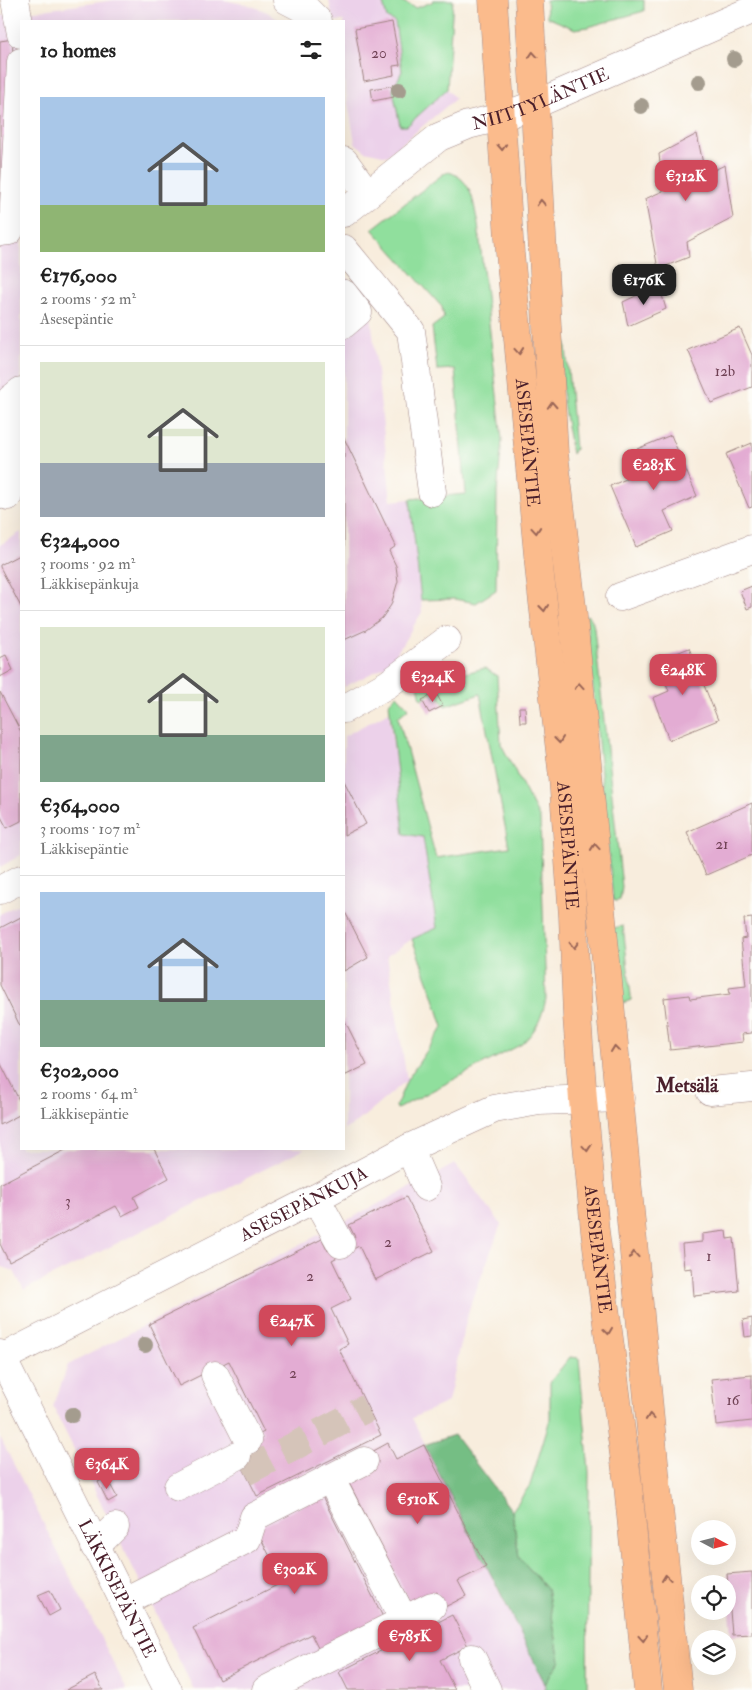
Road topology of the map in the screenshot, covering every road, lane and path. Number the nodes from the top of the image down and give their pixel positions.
1 (15, 0) edge
2 (493, 0) edge
3 (529, 0) edge
4 (752, 10) edge
5 (20, 28) edge
6 (20, 82) edge
7 (536, 104) junction
8 (501, 117) junction
9 (345, 163) edge
10 (367, 193) junction
11 (345, 212) edge
12 (0, 232) edge
13 (345, 250) edge
14 (345, 295) edge
15 (345, 323) edge
16 (20, 392) edge
17 (432, 492) dead end
18 (10, 495) edge
19 (752, 549) edge
20 (620, 598) dead end
21 (447, 640) dead end
22 (345, 708) edge
23 (20, 880) edge
24 (0, 890) edge
25 (752, 1087) edge
26 (710, 1091) dead end
27 (620, 1098) junction
28 (583, 1100) junction
29 (409, 1148) junction
30 (426, 1187) dead end
31 (316, 1198) junction
32 (341, 1244) dead end
33 (0, 1357) edge
34 (215, 1375) dead end
35 (364, 1461) dead end
36 (330, 1478) junction
37 (181, 1494) dead end
38 (115, 1527) dead end
39 (96, 1547) junction
40 (123, 1602) junction
41 (432, 1606) dead end
42 (404, 1620) junction
43 (472, 1658) dead end
44 (168, 1690) edge
45 (266, 1690) edge
46 (487, 1690) edge
47 (648, 1690) edge
48 (678, 1690) edge

1 - 5 street
2 - 8 main road, ASESEPÄNTIE
7 -> 3 main road, ASESEPÄNTIE
4 - 7 street, NIITTYLÄNTIE
6 - 12 street
7 - 8 street, NIITTYLÄNTIE
27 -> 7 main road, ASESEPÄNTIE
8 - 10 street, NIITTYLÄNTIE
8 -> 28 main road, ASESEPÄNTIE
9 - 10 street
10 - 11 street, NIITTYLÄNTIE
13 - 17 street
14 - 15 street
16 - 18 street
19 - 20 street
21 - 22 street
23 - 24 street
25 - 26 street
27 - 28 street, ASESEPÄNKUJA
48 -> 27 main road, ASESEPÄNTIE
28 - 29 street, ASESEPÄNKUJA
28 -> 47 main road, ASESEPÄNTIE
29 - 30 street
29 - 31 street, ASESEPÄNKUJA
31 - 32 street
31 - 33 street, ASESEPÄNKUJA
33 - 39 street, LÄKKISEPÄNTIE
34 - 37 street
35 - 36 street
36 - 40 street
36 - 42 street
38 - 39 street
39 - 40 street, LÄKKISEPÄNTIE
40 - 44 street, LÄKKISEPÄNTIE
41 - 42 street
42 - 45 street
43 - 46 street

